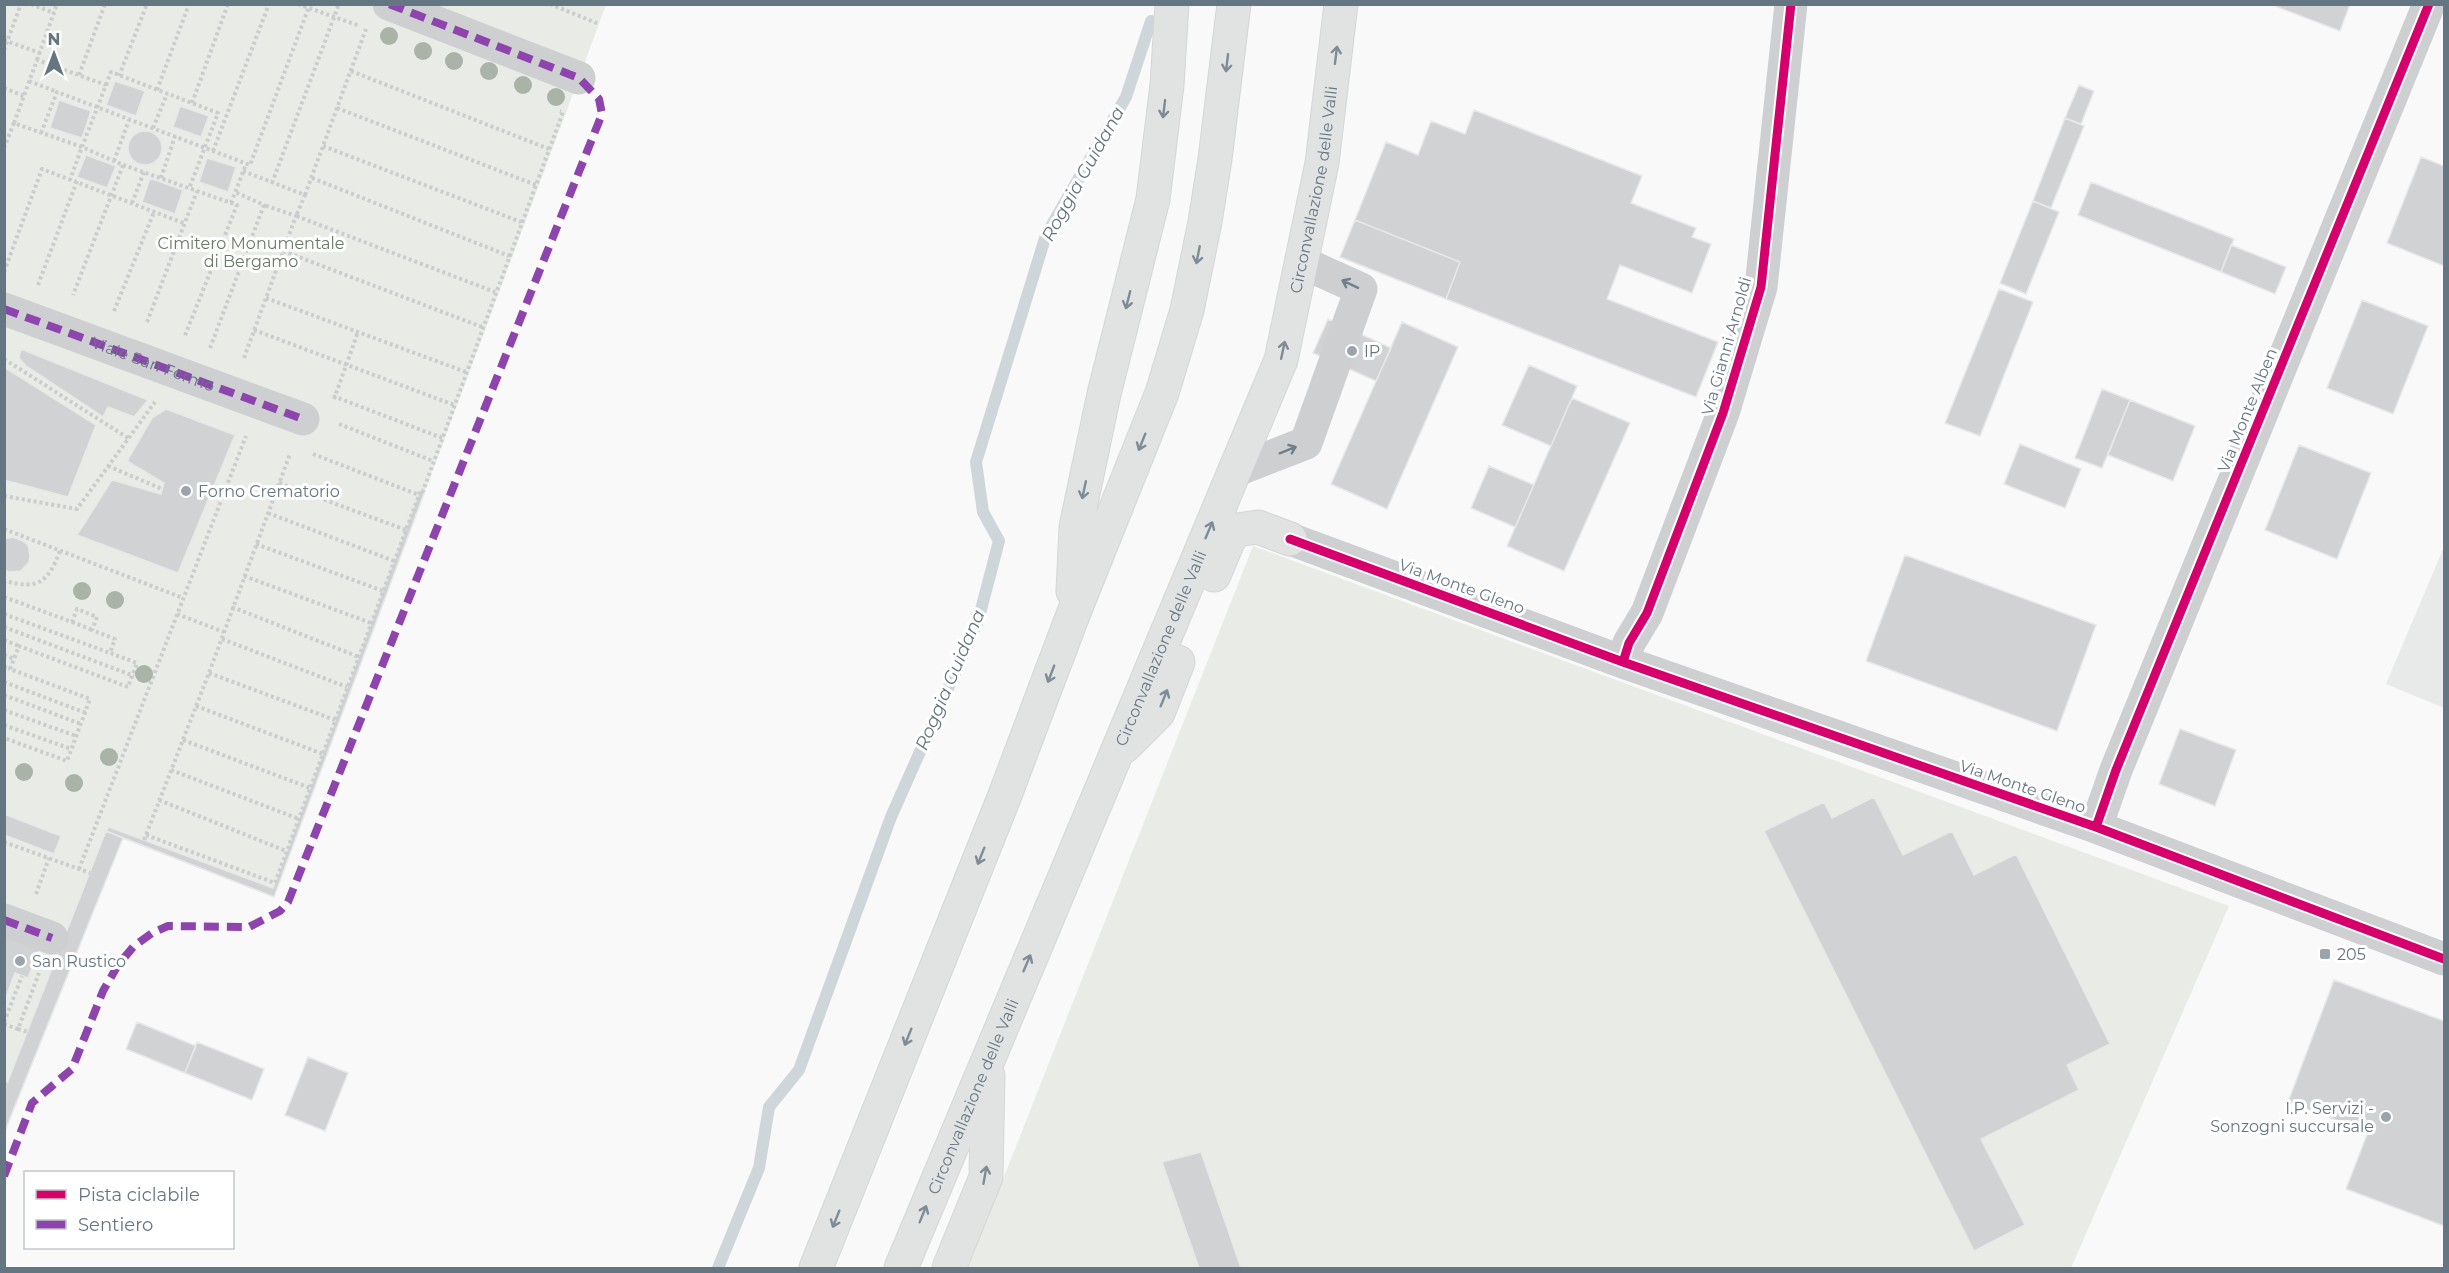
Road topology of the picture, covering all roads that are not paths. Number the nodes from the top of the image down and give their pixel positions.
1 (1234, 4) edge
2 (1341, 4) edge
3 (1791, 4) edge
4 (2429, 4) edge
5 (1172, 6) edge
6 (379, 12) edge
7 (579, 78) dead end
8 (1301, 262) junction
9 (15, 313) edge
10 (308, 428) road end
11 (1234, 471) junction
12 (1290, 539) joint
13 (1071, 620) junction
14 (1626, 652) junction
15 (1113, 758) junction
16 (2096, 827) junction
17 (4, 920) edge
18 (52, 938) road end
19 (2445, 959) edge
20 (988, 1056) junction
21 (816, 1269) edge
22 (901, 1269) edge
23 (949, 1269) edge

1 -> 13 highway
8 -> 2 highway, Circonvallazione delle Valli
3 - 14 street, Via Gianni Arnoldi
4 - 16 street, Via Monte Alben
5 -> 13 highway
6 - 7 street
11 -> 8 highway, Circonvallazione delle Valli
11 -> 8 street
9 - 10 street, Viale San Fermo
15 -> 11 highway, Circonvallazione delle Valli
12 - 14 street, Via Monte Gleno
15 -> 12 highway
13 -> 21 highway
14 - 16 street, Via Monte Gleno
20 -> 15 highway, Circonvallazione delle Valli
16 - 19 street, Via Monte Gleno
17 - 18 street
22 -> 20 highway, Circonvallazione delle Valli
23 -> 20 highway

